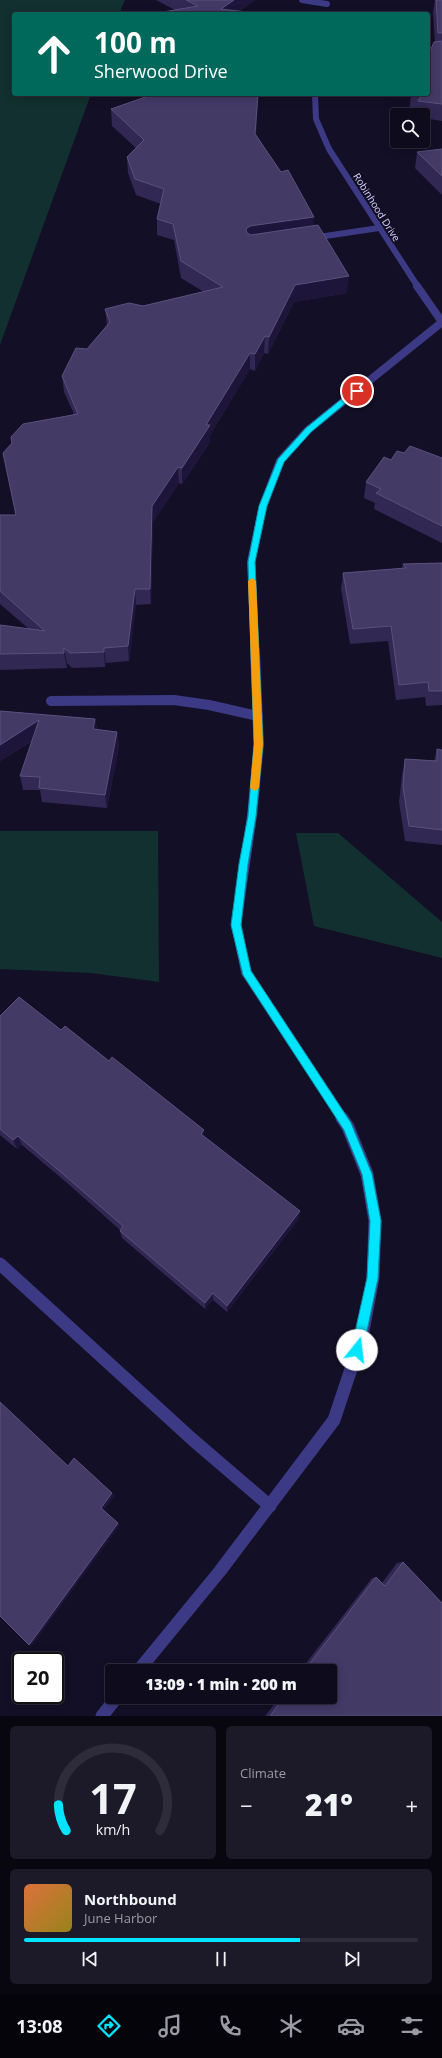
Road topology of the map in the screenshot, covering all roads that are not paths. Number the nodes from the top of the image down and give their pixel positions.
1 (302, 0) edge
2 (327, 4) edge
3 (430, 53) edge
4 (442, 53) edge
5 (315, 96) edge
6 (379, 228) junction
7 (303, 239) edge
8 (442, 322) edge
9 (51, 701) dead end
10 (258, 716) junction
11 (0, 1264) edge
12 (270, 1506) junction
13 (144, 1664) edge
14 (111, 1704) edge
15 (102, 1716) edge

1 - 2 street
3 - 4 street
5 - 6 street, Robinhood Drive
6 - 7 street
6 - 8 street, Robinhood Drive
8 - 10 street
9 - 10 street
10 - 12 street
11 - 12 street
12 - 13 street
14 - 15 street

